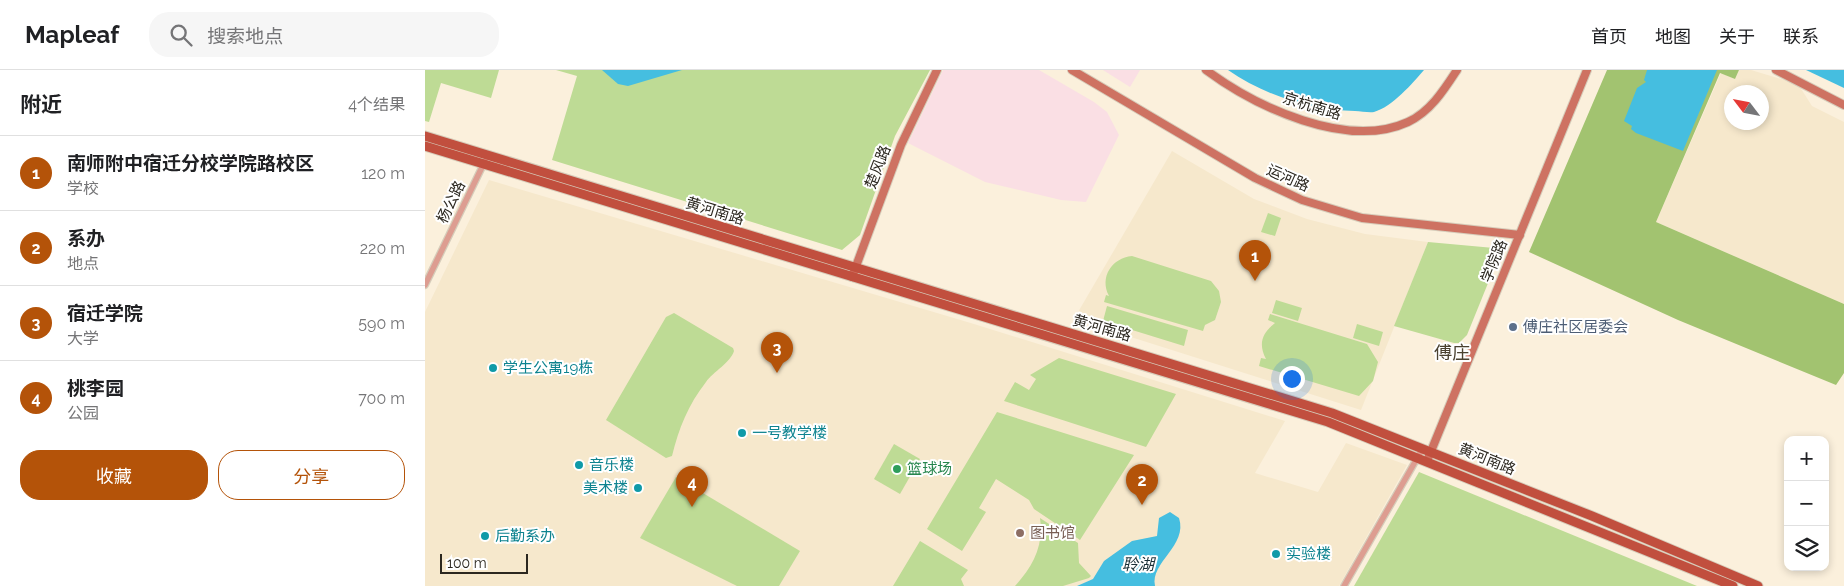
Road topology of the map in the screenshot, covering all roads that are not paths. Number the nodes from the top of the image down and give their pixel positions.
1 (937, 70) edge
2 (1072, 70) edge
3 (1206, 70) edge
4 (1457, 70) edge
5 (1587, 70) edge
6 (1776, 70) edge
7 (1844, 105) edge
8 (425, 136) edge
9 (425, 146) edge
10 (487, 156) junction
11 (483, 165) junction
12 (1520, 235) junction
13 (854, 273) junction
14 (425, 285) edge
15 (1428, 449) junction
16 (1418, 458) junction
17 (1427, 462) junction
18 (1344, 586) edge
19 (1733, 586) edge
20 (1758, 586) edge

1 - 13 street, 楚风路
2 - 12 street, 运河路
3 - 4 street, 京杭南路
5 - 12 street, 学院路
6 - 7 street
8 - 10 main road, 黄河南路
9 - 11 main road, 黄河南路
10 - 11 street, 杨公路
10 - 13 main road, 黄河南路
11 - 13 main road, 黄河南路
11 - 14 street, 杨公路
12 - 15 street, 学院路
13 - 15 main road, 黄河南路
13 - 16 main road, 黄河南路
15 - 16 street
15 - 17 street, 学院路
15 - 20 main road, 黄河南路
16 - 17 main road, 黄河南路
16 - 18 street
17 - 19 main road, 黄河南路

